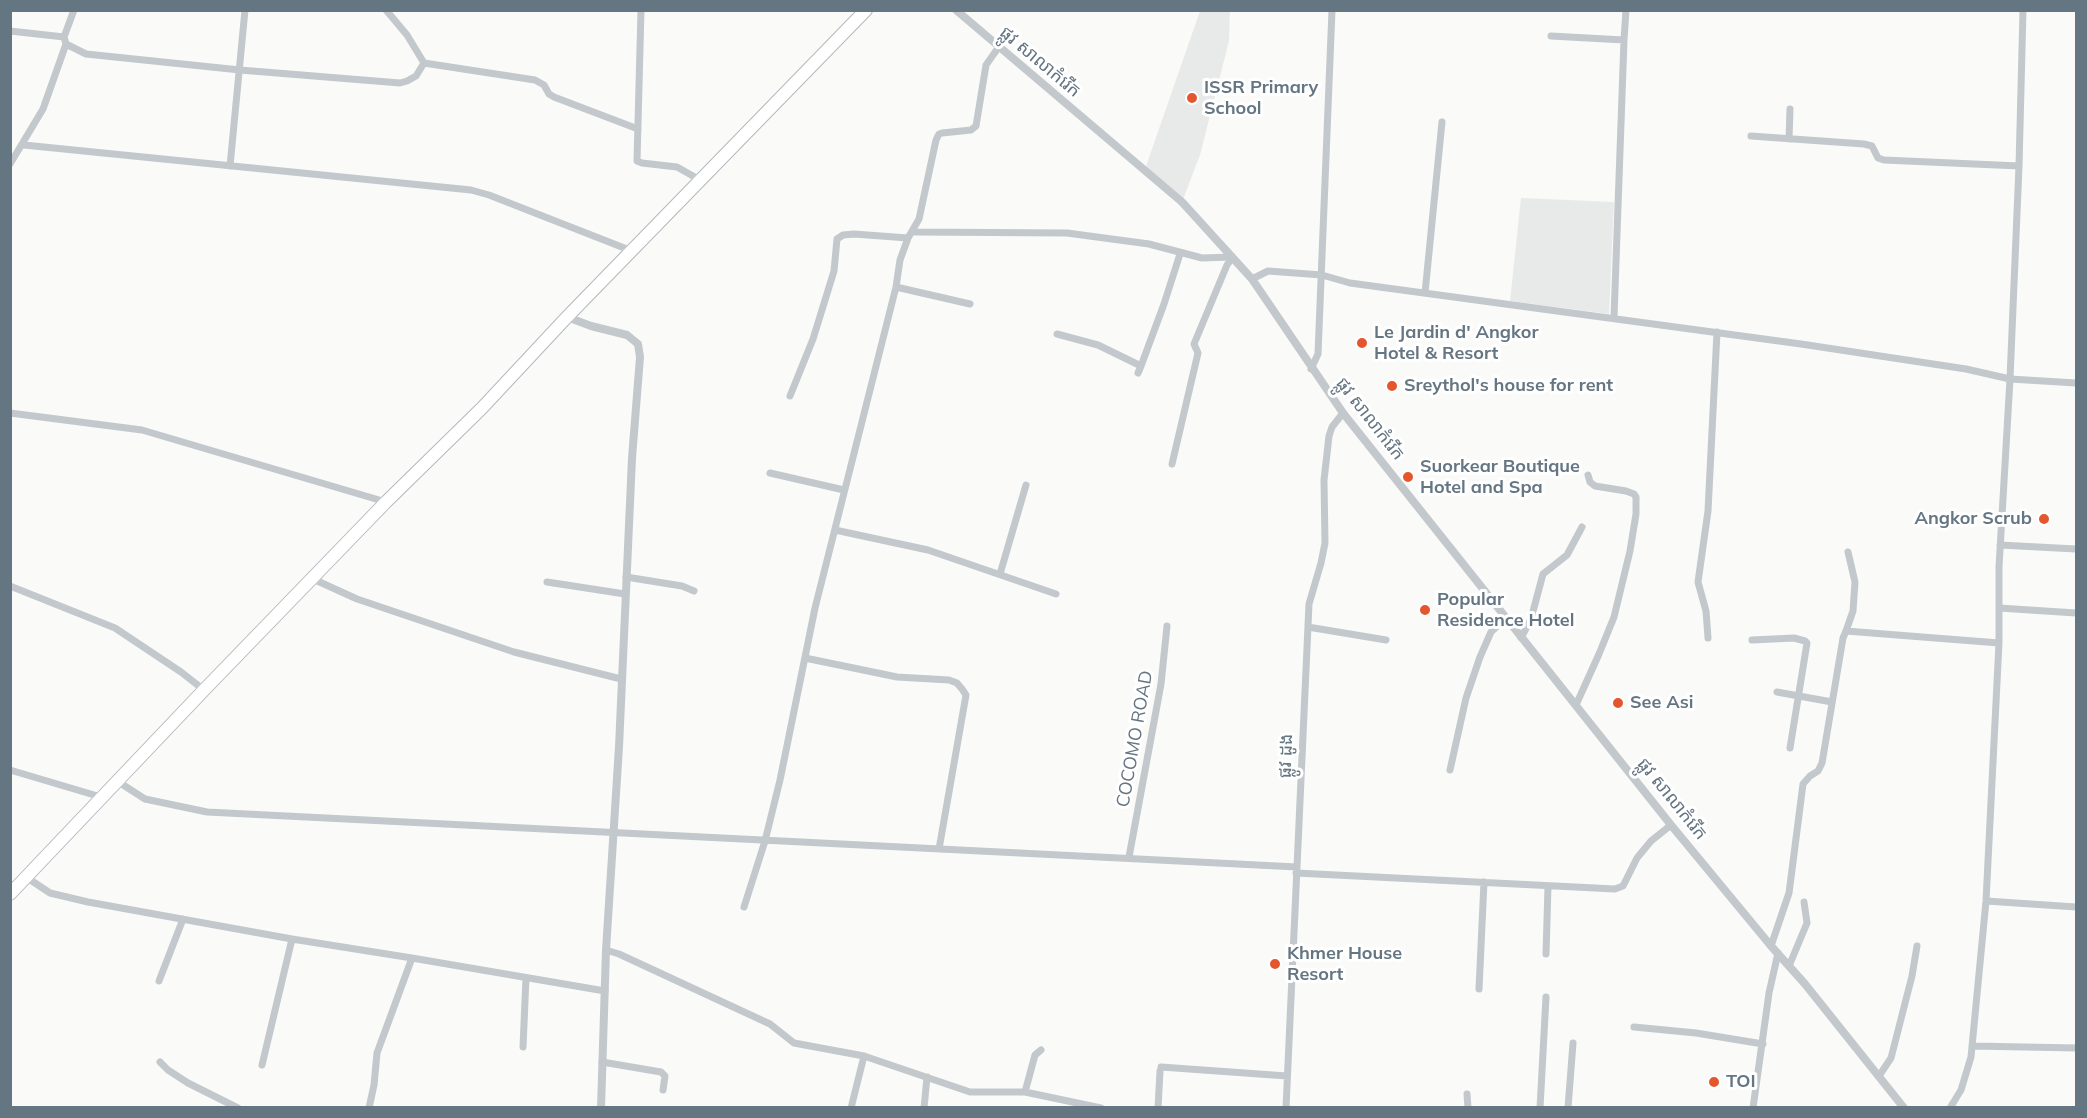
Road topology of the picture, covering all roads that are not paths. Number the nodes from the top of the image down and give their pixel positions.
1 (74, 10) edge
2 (245, 10) edge
3 (386, 10) edge
4 (641, 10) edge
5 (866, 10) edge
6 (956, 10) edge
7 (1332, 10) edge
8 (1626, 10) edge
9 (2023, 10) edge
10 (10, 31) edge
11 (1551, 36) dead end
12 (1624, 40) junction
13 (65, 41) junction
14 (998, 48) junction
15 (424, 63) junction
16 (240, 70) junction
17 (1790, 109) dead end
18 (1442, 122) dead end
19 (638, 129) junction
20 (1751, 136) dead end
21 (1789, 139) junction
22 (24, 145) junction
23 (10, 164) edge
24 (230, 166) junction
25 (2019, 166) junction
26 (699, 180) junction
27 (914, 232) junction
28 (908, 238) junction
29 (632, 251) junction
30 (1180, 254) junction
31 (1232, 258) junction
32 (1322, 275) junction
33 (1252, 279) junction
34 (896, 287) junction
35 (1425, 293) junction
36 (970, 304) dead end
37 (567, 317) junction
38 (1614, 317) junction
39 (1718, 332) junction
40 (1057, 334) dead end
41 (1311, 369) junction
42 (2010, 379) junction
43 (2076, 383) edge
44 (790, 396) dead end
45 (10, 413) edge
46 (1341, 415) junction
47 (1172, 464) dead end
48 (770, 473) dead end
49 (1588, 475) dead end
50 (1026, 484) dead end
51 (844, 490) junction
52 (386, 502) junction
53 (1582, 528) dead end
54 (835, 530) junction
55 (2000, 545) junction
56 (2076, 549) edge
57 (1848, 552) dead end
58 (1000, 574) junction
59 (626, 577) junction
60 (313, 579) junction
61 (547, 582) dead end
62 (10, 585) edge
63 (694, 591) dead end
64 (625, 594) junction
65 (1056, 594) dead end
66 (1999, 608) junction
67 (2076, 612) edge
68 (1506, 618) junction
69 (1167, 626) dead end
70 (1308, 627) junction
71 (1846, 631) junction
72 (1521, 638) junction
73 (1708, 638) dead end
74 (1386, 640) dead end
75 (1752, 640) dead end
76 (1999, 643) junction
77 (805, 658) junction
78 (621, 679) junction
79 (204, 690) junction
80 (1776, 692) dead end
81 (1799, 695) junction
82 (1833, 702) junction
83 (1575, 705) junction
84 (1790, 748) dead end
85 (1450, 770) dead end
86 (10, 771) edge
87 (117, 781) junction
88 (101, 797) junction
89 (1671, 825) junction
90 (613, 834) junction
91 (765, 841) junction
92 (939, 849) junction
93 (1129, 857) junction
94 (1297, 870) junction
95 (26, 877) junction
96 (1484, 882) junction
97 (1548, 886) junction
98 (10, 894) edge
99 (1986, 901) junction
100 (1804, 902) dead end
101 (744, 907) dead end
102 (2076, 907) edge
103 (183, 919) junction
104 (292, 939) junction
105 (1771, 946) junction
106 (1917, 946) dead end
107 (606, 950) junction
108 (1778, 953) junction
109 (1546, 954) dead end
110 (412, 958) junction
111 (1789, 966) junction
112 (526, 978) junction
113 (159, 981) dead end
114 (1479, 989) dead end
115 (605, 991) junction
116 (1546, 997) dead end
117 (1634, 1027) dead end
118 (1573, 1043) dead end
119 (1763, 1044) junction
120 (1973, 1046) junction
121 (523, 1047) dead end
122 (2076, 1048) edge
123 (1041, 1050) dead end
124 (864, 1056) junction
125 (160, 1062) dead end
126 (602, 1062) junction
127 (262, 1065) dead end
128 (1287, 1076) junction
129 (1879, 1076) junction
130 (927, 1077) junction
131 (663, 1090) dead end
132 (1025, 1092) junction
133 (1467, 1094) dead end
134 (238, 1107) edge
135 (369, 1107) edge
136 (601, 1107) edge
137 (851, 1107) edge
138 (924, 1107) edge
139 (1101, 1107) edge
140 (1158, 1107) edge
141 (1286, 1107) edge
142 (1467, 1107) edge
143 (1540, 1107) edge
144 (1568, 1107) edge
145 (1753, 1107) edge
146 (1904, 1107) edge
147 (1950, 1107) edge

1 - 13 street
2 - 16 street
3 - 15 street
4 - 19 street
5 - 26 highway
6 - 14 street, ផ្លូវ សាលាកំរើក
7 - 32 street
8 - 12 street
9 - 25 street
10 - 13 street
11 - 12 street
12 - 38 street
13 - 16 street
13 - 22 street
14 - 27 street
14 - 31 street, ផ្លូវ សាលាកំរើក
15 - 16 street
15 - 19 street
16 - 24 street
17 - 21 street
18 - 35 street
19 - 26 street
20 - 21 street
21 - 25 street
22 - 23 street
22 - 24 street
24 - 29 street
25 - 42 street
26 - 29 highway
27 - 28 street
27 - 30 street
28 - 34 street
28 - 44 street
29 - 37 highway
30 - 31 street
30 - 40 street
31 - 33 street, ផ្លូវ សាលាកំរើក
31 - 47 street
32 - 33 street
32 - 35 street
32 - 41 street
33 - 41 street, ផ្លូវ សាលាកំរើក
34 - 36 street
34 - 51 street
35 - 38 street
37 - 52 highway
37 - 59 street
38 - 39 street
39 - 42 street
39 - 73 street
41 - 46 street, ផ្លូវ សាលាកំរើក
42 - 43 street
42 - 55 street
45 - 52 street
46 - 68 street, ផ្លូវ សាលាកំរើក
46 - 70 street, ផ្លូវ ដូង
48 - 51 street
49 - 83 street
50 - 58 street
51 - 54 street
52 - 60 highway
53 - 72 street
54 - 58 street
54 - 77 street
55 - 56 street
55 - 66 street
57 - 71 street
58 - 65 street
59 - 63 street
59 - 64 street
60 - 78 street
60 - 79 highway
61 - 64 street
62 - 79 street
64 - 78 street
66 - 67 street
66 - 76 street
68 - 72 street, ផ្លូវ សាលាកំរើក
68 - 85 street
69 - 93 street, COCOMO ROAD
70 - 74 street
70 - 94 street, ផ្លូវ ដូង
71 - 76 street
71 - 82 street
72 - 83 street, ផ្លូវ សាលាកំរើក
75 - 81 street
76 - 99 street
77 - 91 street
77 - 92 street
78 - 90 street
79 - 87 highway
80 - 81 street
81 - 82 street
81 - 84 street
82 - 105 street
83 - 89 street, ផ្លូវ សាលាកំរើក
86 - 88 street
87 - 88 highway
87 - 90 street
88 - 95 highway
89 - 97 street
89 - 105 street, ផ្លូវ សាលាកំរើក
90 - 91 street
90 - 107 street
91 - 92 street
91 - 101 street
92 - 93 street
93 - 94 street
94 - 96 street
94 - 128 street, ផ្លូវ ដូង
95 - 98 highway
95 - 103 street
96 - 97 street
96 - 114 street
97 - 109 street
99 - 102 street
99 - 120 street
100 - 111 street
103 - 104 street
103 - 113 street
104 - 110 street
104 - 127 street
105 - 108 street, ផ្លូវ សាលាកំរើក
106 - 129 street
107 - 115 street
107 - 124 street
108 - 111 street, ផ្លូវ សាលាកំរើក
108 - 119 street
110 - 112 street
110 - 135 street
111 - 129 street, ផ្លូវ សាលាកំរើក
112 - 115 street
112 - 121 street
115 - 126 street
116 - 143 street
117 - 119 street
118 - 144 street
119 - 145 street
120 - 122 street
120 - 147 street
123 - 132 street
124 - 130 street
124 - 137 street
125 - 134 street
126 - 131 street
126 - 136 street
128 - 140 street
128 - 141 street, ផ្លូវ ដូង
129 - 146 street, ផ្លូវ សាលាកំរើក
130 - 132 street
130 - 138 street
132 - 139 street
133 - 142 street

